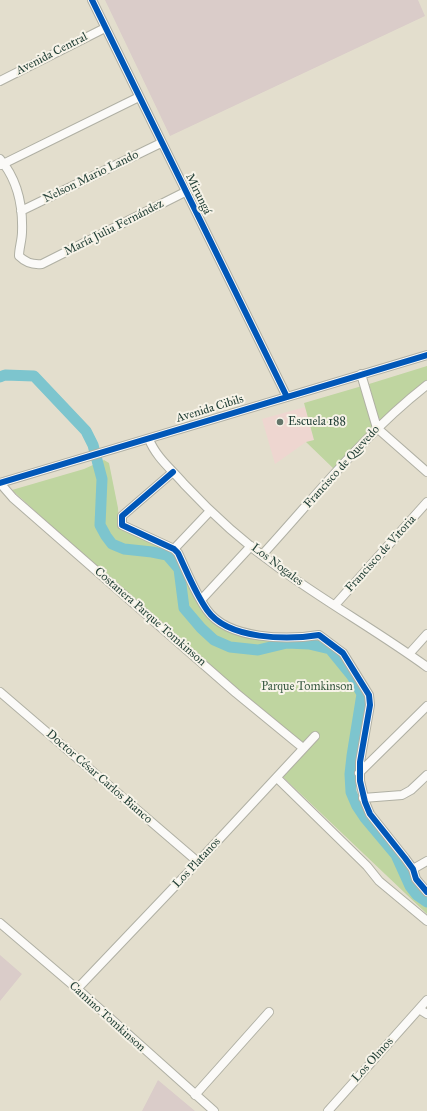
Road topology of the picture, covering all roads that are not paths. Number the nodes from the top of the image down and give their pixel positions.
1 (92, 0) edge
2 (105, 28) junction
3 (0, 81) edge
4 (139, 96) junction
5 (161, 144) junction
6 (1, 163) edge
7 (185, 192) junction
8 (21, 211) junction
9 (427, 355) edge
10 (361, 374) junction
11 (427, 385) edge
12 (286, 397) junction
13 (377, 428) junction
14 (149, 439) junction
15 (173, 472) junction
16 (427, 472) edge
17 (0, 483) edge
18 (427, 502) edge
19 (210, 511) junction
20 (251, 546) junction
21 (174, 549) junction
22 (262, 555) junction
23 (201, 600) junction
24 (335, 605) junction
25 (427, 634) edge
26 (409, 654) junction
27 (427, 668) edge
28 (0, 692) edge
29 (427, 706) edge
30 (315, 736) dead end
31 (303, 748) junction
32 (359, 773) junction
33 (427, 775) edge
34 (277, 778) junction
35 (364, 798) junction
36 (427, 861) edge
37 (198, 862) junction
38 (413, 869) junction
39 (427, 892) edge
40 (427, 921) edge
41 (0, 924) edge
42 (76, 989) junction
43 (427, 1000) edge
44 (419, 1010) junction
45 (269, 1012) dead end
46 (427, 1014) edge
47 (195, 1094) junction
48 (214, 1111) edge
49 (328, 1111) edge

1 - 2 street, Mirungá
2 - 3 street, Avenida Central
2 - 4 street, Mirungá
4 - 5 street, Mirungá
4 - 6 street
5 - 7 street, Mirungá
5 - 8 street, Nelson Mario Lando
6 - 8 street
7 - 8 street, María Julia Fernández
7 - 12 street, Mirungá
9 - 10 street, Avenida Cibils
10 - 12 street, Avenida Cibils
10 - 13 street
11 - 13 street, Francisco de Quevedo
12 - 14 street, Avenida Cibils
13 - 16 street
13 - 22 street, Francisco de Quevedo
14 - 15 street, Los Nogales
14 - 17 street, Avenida Cibils
15 - 19 street, Los Nogales
15 - 21 street
17 - 31 street, Costanera Parque Tomkinson
18 - 24 street, Francisco de Vitoria
19 - 20 street, Los Nogales
19 - 21 street
20 - 22 street, Los Nogales
20 - 23 street
21 - 23 street
22 - 24 street, Los Nogales
23 - 32 street
24 - 26 street, Los Nogales
25 - 26 street
26 - 27 street, Los Nogales
28 - 37 street, Doctor César Carlos Bianco
29 - 32 street
30 - 31 street, Los Platanos
31 - 34 street, Los Platanos
32 - 35 street
33 - 35 street
34 - 37 street, Los Platanos
34 - 40 street
35 - 38 street
36 - 38 street
37 - 42 street, Los Platanos
38 - 39 street
41 - 42 street, Camino Tomkinson
42 - 47 street, Camino Tomkinson
43 - 44 street
44 - 46 street
44 - 49 street, Los Olmos
45 - 47 street
47 - 48 street, Camino Tomkinson

